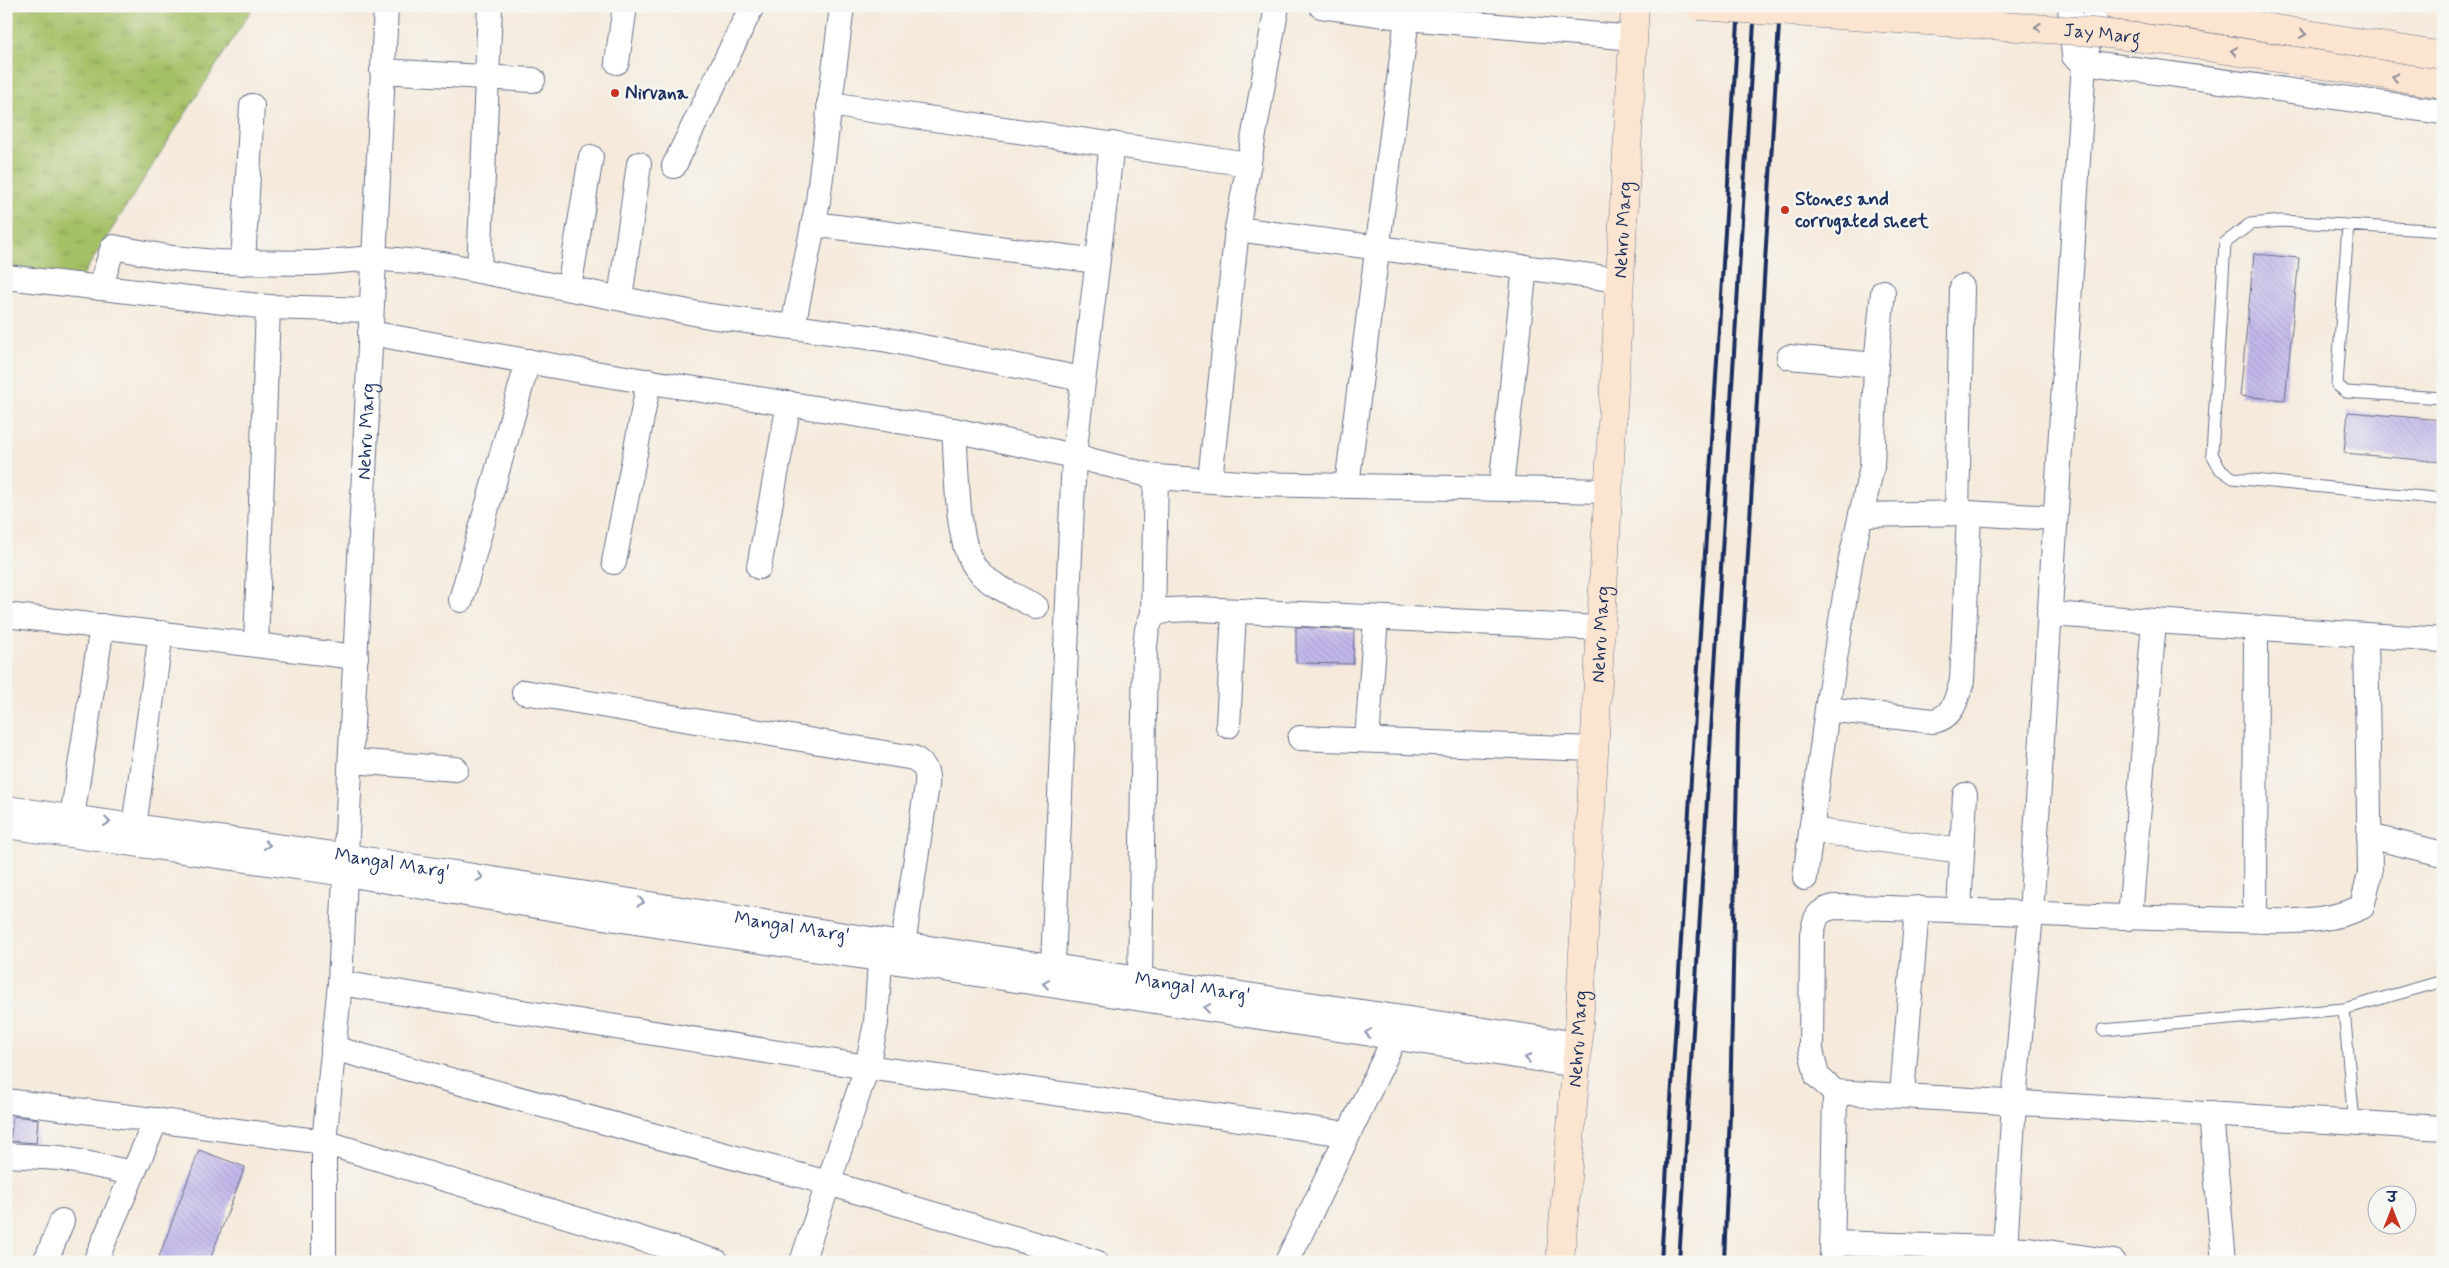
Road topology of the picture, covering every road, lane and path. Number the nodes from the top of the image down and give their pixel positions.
1 (386, 6) edge
2 (490, 6) edge
3 (625, 6) edge
4 (752, 6) edge
5 (842, 6) edge
6 (1277, 6) edge
7 (1320, 6) edge
8 (1635, 6) edge
9 (1699, 6) edge
10 (2070, 6) edge
11 (2097, 6) edge
12 (2116, 6) edge
13 (1407, 18) junction
14 (1633, 38) junction
15 (2443, 56) edge
16 (617, 62) dead end
17 (2084, 62) junction
18 (382, 71) junction
19 (487, 77) junction
20 (533, 80) dead end
21 (2443, 84) edge
22 (829, 104) junction
23 (252, 106) dead end
24 (2443, 112) edge
25 (1112, 144) junction
26 (591, 157) dead end
27 (639, 164) dead end
28 (1249, 164) junction
29 (674, 166) dead end
30 (814, 224) junction
31 (2348, 225) junction
32 (1237, 228) junction
33 (2443, 231) edge
34 (1377, 247) junction
35 (374, 258) junction
36 (1097, 261) junction
37 (243, 263) junction
38 (1525, 267) junction
39 (479, 271) junction
40 (6, 277) edge
41 (1620, 280) junction
42 (100, 288) junction
43 (569, 288) junction
44 (1962, 288) dead end
45 (1883, 292) dead end
46 (620, 298) junction
47 (268, 307) junction
48 (371, 322) junction
49 (793, 326) junction
50 (1789, 358) dead end
51 (528, 361) junction
52 (1876, 365) junction
53 (1082, 379) junction
54 (650, 381) junction
55 (2443, 398) edge
56 (789, 403) junction
57 (954, 430) junction
58 (1074, 456) junction
59 (1156, 477) junction
60 (1210, 480) junction
61 (1348, 485) junction
62 (1501, 487) junction
63 (1608, 491) junction
64 (2443, 500) edge
65 (1963, 513) junction
66 (1860, 515) junction
67 (2054, 518) junction
68 (614, 562) dead end
69 (759, 567) dead end
70 (460, 600) dead end
71 (1036, 607) dead end
72 (1234, 612) junction
73 (2049, 614) junction
74 (6, 615) edge
75 (1153, 615) junction
76 (1376, 618) junction
77 (2154, 621) junction
78 (102, 626) junction
79 (1600, 628) junction
80 (2256, 628) junction
81 (161, 633) junction
82 (2366, 635) junction
83 (2443, 640) edge
84 (256, 645) junction
85 (356, 657) junction
86 (524, 692) dead end
87 (1828, 708) junction
88 (1228, 726) dead end
89 (1300, 738) dead end
90 (1367, 740) junction
91 (1594, 749) junction
92 (351, 761) junction
93 (456, 769) dead end
94 (1965, 795) dead end
95 (6, 808) edge
96 (72, 817) junction
97 (6, 826) edge
98 (134, 826) junction
99 (1811, 830) junction
100 (2369, 836) junction
101 (1961, 851) junction
102 (2443, 854) edge
103 (346, 865) junction
104 (1805, 878) dead end
105 (1918, 908) junction
106 (1959, 910) junction
107 (2031, 914) junction
108 (2130, 918) junction
109 (2255, 920) junction
110 (891, 952) junction
111 (1054, 965) junction
112 (1140, 978) junction
113 (2443, 981) edge
114 (340, 983) junction
115 (2344, 1010) junction
116 (2103, 1030) dead end
117 (1395, 1037) junction
118 (334, 1048) junction
119 (1577, 1054) junction
120 (868, 1067) junction
121 (1835, 1092) junction
122 (1902, 1095) junction
123 (6, 1101) edge
124 (2014, 1102) junction
125 (2211, 1114) junction
126 (156, 1120) junction
127 (2354, 1123) junction
128 (2443, 1128) edge
129 (1348, 1134) junction
130 (324, 1142) junction
131 (6, 1155) edge
132 (133, 1173) junction
133 (828, 1183) junction
134 (62, 1221) dead end
135 (2005, 1249) junction
136 (1832, 1252) edge
137 (44, 1262) edge
138 (94, 1262) edge
139 (324, 1262) edge
140 (717, 1262) edge
141 (802, 1262) edge
142 (1095, 1262) edge
143 (1287, 1262) edge
144 (1560, 1262) edge
145 (2114, 1262) edge
146 (2224, 1262) edge

1 - 18 street, Nehru Marg
2 - 19 street
3 - 16 street
4 - 29 street
5 - 22 street
6 - 28 street
7 - 13 street
8 - 14 street, Nehru Marg
21 -> 9 street, Jay Marg, bridge
10 - 17 street
11 - 17 street
12 -> 15 street, Jay Marg
13 - 14 street
13 - 34 street
14 - 41 street, Nehru Marg
17 - 24 street
17 - 67 street
18 - 19 street
18 - 35 street, Nehru Marg
19 - 20 street
19 - 39 street
22 - 25 street
22 - 30 street
23 - 37 street
25 - 28 street
25 - 36 street
26 - 43 street
27 - 46 street
28 - 32 street
30 - 36 street
30 - 49 street
31 - 33 lane
31 - 55 lane
31 - 64 lane
32 - 34 street
32 - 60 street
34 - 38 street
34 - 61 street
35 - 37 street
35 - 39 street
35 - 48 street, Nehru Marg
36 - 53 street
37 - 42 street
38 - 41 street
38 - 62 street
39 - 43 street
40 - 42 street
41 - 63 street, Nehru Marg
42 - 47 street
43 - 46 street
44 - 65 street
45 - 52 street
46 - 49 street
47 - 48 street
47 - 84 street
48 - 51 street
48 - 85 street, Nehru Marg
49 - 53 street
50 - 52 street
51 - 54 street
51 - 70 street
52 - 66 street
53 - 58 street
54 - 56 street
54 - 68 street
56 - 57 street
56 - 69 street
57 - 58 street
57 - 71 street
58 - 59 street
58 - 111 street
59 - 60 street
59 - 75 street
60 - 61 street
61 - 62 street
62 - 63 street
63 - 79 street, Nehru Marg
65 - 66 street
65 - 67 street
65 - 87 street
66 - 87 street
67 - 73 street
72 - 75 street
72 - 76 street
72 - 88 street
73 - 77 street
73 - 107 street
74 - 78 street
75 - 112 street
76 - 79 street
76 - 90 street
77 - 80 street
77 - 108 street
78 - 81 street
78 - 96 street
79 - 91 street, Nehru Marg
80 - 82 street
80 - 109 street
81 - 84 street
81 - 98 street
82 - 83 street
82 - 100 street
84 - 85 street
85 - 92 street, Nehru Marg
86 - 110 street
87 - 99 street
89 - 90 street
90 - 91 street
91 - 119 street, Nehru Marg
92 - 93 street
92 - 103 street, Nehru Marg
94 - 101 street
95 - 96 street, Mangal Marg'
96 -> 98 street, Mangal Marg'
97 - 103 street
98 -> 103 street, Mangal Marg'
99 - 101 street
99 - 104 street
100 - 102 street
100 - 109 street
101 - 106 street
103 - 110 street, Mangal Marg'
103 - 114 street, Nehru Marg
105 - 106 street
105 - 121 street
105 - 122 street
106 - 107 street
107 - 108 street
107 - 124 street
108 - 109 street
110 - 111 street, Mangal Marg'
117 -> 110 street
110 - 120 street
111 - 112 street, Mangal Marg'
112 - 119 street, Mangal Marg'
113 - 115 lane
114 - 118 street, Nehru Marg
114 - 120 street
115 - 116 lane
115 - 127 lane
119 -> 117 street
117 - 129 street
118 - 130 street, Nehru Marg
118 - 133 street
119 - 144 street, Nehru Marg
120 - 129 street
120 - 133 street
121 - 122 street
121 - 136 street
122 - 124 street
123 - 126 street
124 - 125 street
124 - 135 street
125 - 127 street
125 - 146 street
126 - 130 street
126 - 132 street
127 - 128 street
129 - 143 street
130 - 139 street, Nehru Marg
130 - 140 street
131 - 132 street
132 - 138 street
133 - 141 street
133 - 142 street
134 - 137 street
135 - 136 street
135 - 145 street

